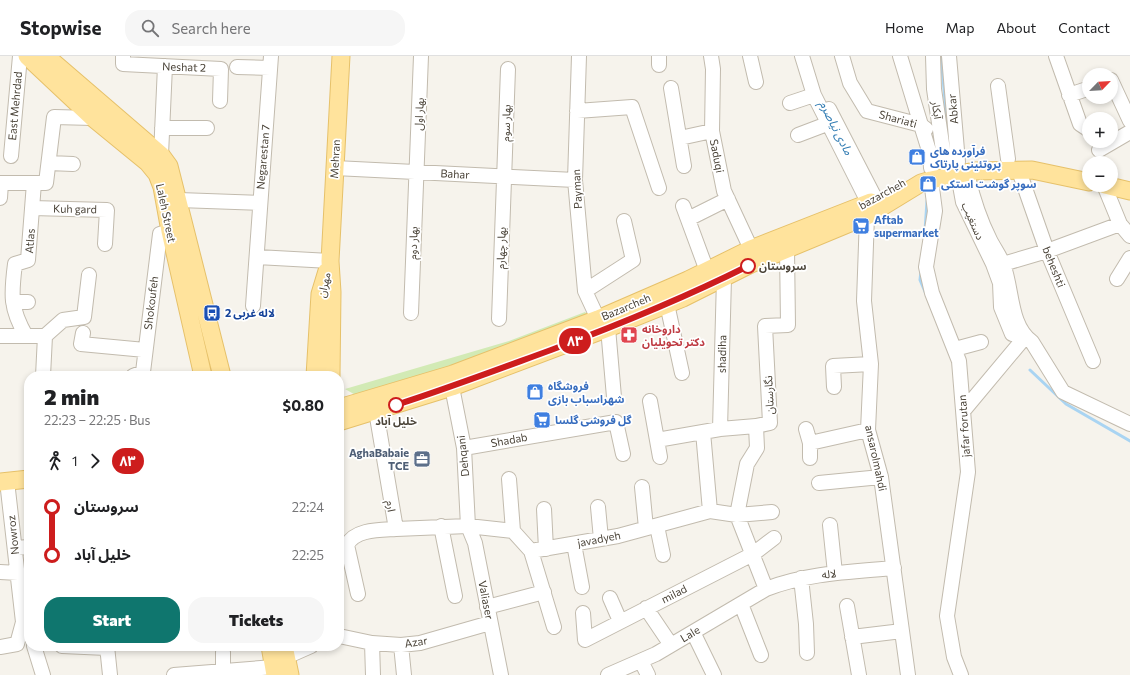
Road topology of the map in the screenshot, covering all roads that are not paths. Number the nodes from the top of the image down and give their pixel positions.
1 (20, 56) edge
2 (27, 56) edge
3 (123, 56) edge
4 (341, 56) edge
5 (421, 56) edge
6 (579, 56) edge
7 (750, 56) edge
8 (802, 56) edge
9 (842, 56) edge
10 (900, 56) edge
11 (933, 56) edge
12 (949, 56) edge
13 (1056, 56) edge
14 (714, 57) edge
15 (52, 58) edge
16 (180, 61) edge
17 (271, 62) edge
18 (165, 66) junction
19 (237, 68) dead end
20 (508, 69) dead end
21 (756, 82) dead end
22 (998, 86) dead end
23 (672, 88) dead end
24 (934, 89) junction
25 (1082, 91) edge
26 (814, 95) junction
27 (1069, 95) junction
28 (1118, 95) edge
29 (912, 96) junction
30 (220, 101) dead end
31 (790, 103) dead end
32 (829, 109) dead end
33 (577, 111) junction
34 (93, 118) junction
35 (1130, 121) edge
36 (827, 124) junction
37 (921, 125) junction
38 (1082, 125) edge
39 (162, 128) junction
40 (208, 128) dead end
41 (712, 131) junction
42 (1130, 132) edge
43 (798, 135) dead end
44 (680, 138) junction
45 (941, 141) junction
46 (1097, 151) edge
47 (160, 155) junction
48 (11, 156) dead end
49 (49, 163) junction
50 (72, 164) dead end
51 (1014, 165) junction
52 (684, 166) dead end
53 (335, 168) junction
54 (945, 169) junction
55 (1082, 169) edge
56 (416, 172) junction
57 (1118, 176) edge
58 (504, 177) junction
59 (1130, 179) edge
60 (576, 180) junction
61 (1082, 181) edge
62 (1, 183) edge
63 (34, 183) junction
64 (659, 188) dead end
65 (1118, 188) edge
66 (1130, 191) edge
67 (1107, 192) edge
68 (0, 198) edge
69 (728, 199) junction
70 (179, 200) junction
71 (260, 203) junction
72 (32, 208) junction
73 (869, 209) junction
74 (624, 221) dead end
75 (1120, 224) junction
76 (170, 231) junction
77 (1130, 236) edge
78 (105, 244) dead end
79 (751, 249) junction
80 (787, 249) junction
81 (1047, 251) junction
82 (257, 257) junction
83 (330, 261) junction
84 (1129, 262) edge
85 (1003, 264) junction
86 (707, 271) junction
87 (89, 275) dead end
88 (724, 278) junction
89 (1117, 279) dead end
90 (585, 291) junction
91 (669, 297) junction
92 (14, 302) junction
93 (28, 302) dead end
94 (252, 306) dead end
95 (410, 313) dead end
96 (499, 319) dead end
97 (603, 324) junction
98 (83, 333) dead end
99 (0, 336) edge
100 (26, 336) junction
101 (45, 336) junction
102 (1026, 337) junction
103 (982, 342) dead end
104 (955, 349) junction
105 (145, 350) junction
106 (218, 357) junction
107 (1093, 360) dead end
108 (871, 364) junction
109 (43, 371) edge
110 (143, 371) edge
111 (198, 371) edge
112 (221, 371) edge
113 (315, 371) edge
114 (331, 371) edge
115 (682, 373) dead end
116 (452, 387) junction
117 (834, 388) dead end
118 (614, 397) dead end
119 (344, 399) edge
120 (362, 401) junction
121 (650, 401) dead end
122 (344, 406) edge
123 (964, 410) junction
124 (376, 411) junction
125 (344, 421) edge
126 (1128, 421) edge
127 (756, 426) junction
128 (720, 429) junction
129 (806, 429) dead end
130 (868, 430) junction
131 (703, 432) junction
132 (657, 440) junction
133 (810, 443) junction
134 (464, 448) junction
135 (623, 454) dead end
136 (660, 457) dead end
137 (810, 458) dead end
138 (881, 476) junction
139 (24, 479) edge
140 (509, 479) dead end
141 (4, 481) edge
142 (820, 483) dead end
143 (642, 487) dead end
144 (598, 507) dead end
145 (544, 509) dead end
146 (710, 512) junction
147 (772, 512) dead end
148 (737, 515) junction
149 (441, 526) junction
150 (468, 526) junction
151 (830, 526) dead end
152 (652, 527) junction
153 (396, 529) junction
154 (513, 531) junction
155 (774, 538) dead end
156 (601, 539) junction
157 (574, 544) junction
158 (344, 545) edge
159 (22, 548) edge
160 (546, 548) junction
161 (344, 549) edge
162 (531, 551) junction
163 (753, 554) junction
164 (663, 555) dead end
165 (894, 568) junction
166 (0, 572) edge
167 (18, 573) junction
168 (835, 573) junction
169 (801, 578) junction
170 (582, 586) dead end
171 (766, 589) junction
172 (544, 592) junction
173 (358, 594) dead end
174 (455, 596) dead end
175 (610, 598) dead end
176 (24, 603) edge
177 (741, 604) junction
178 (847, 606) dead end
179 (487, 608) junction
180 (646, 608) junction
181 (582, 613) dead end
182 (620, 621) junction
183 (490, 623) junction
184 (554, 627) dead end
185 (902, 631) junction
186 (24, 632) edge
187 (693, 632) junction
188 (852, 636) junction
189 (344, 637) edge
190 (372, 643) junction
191 (402, 645) junction
192 (671, 645) junction
193 (0, 647) edge
194 (35, 651) edge
195 (107, 651) edge
196 (273, 651) edge
197 (301, 651) edge
198 (223, 652) dead end
199 (807, 653) dead end
200 (761, 655) dead end
201 (280, 661) edge
202 (641, 661) junction
203 (215, 673) edge
204 (42, 675) edge
205 (110, 675) edge
206 (174, 675) edge
207 (290, 675) edge
208 (373, 675) edge
209 (404, 675) edge
210 (501, 675) edge
211 (610, 675) edge
212 (648, 675) edge
213 (714, 675) edge
214 (858, 675) edge
215 (908, 675) edge
216 (962, 675) edge

1 - 48 street, East Mehrdad
2 - 34 main road, Laleh Street
3 - 18 street, Neshat 2
4 - 53 main road, Mehran
5 - 56 street, بهار اول
6 - 33 street, Payman
7 - 21 street
8 - 26 street
9 - 37 street, Shariati
10 - 29 street
11 - 24 street, آبکار
12 - 54 street, Abkar
13 - 27 street
14 - 41 street, Saduqi
15 - 47 main road, Laleh Street
16 - 18 street, Neshat 2
16 - 30 street, Neshat 2
17 - 19 street
17 - 71 street, Negarestan 7
18 - 39 street
20 - 58 street, بهار سوم
22 - 51 street, beheshti
23 - 44 street
24 - 29 street
24 - 45 street, آبکار
25 - 27 street
26 - 31 street
26 - 36 street
27 - 38 street
28 - 35 street
29 - 37 street
32 - 73 street, ansarolmahdi
33 - 60 street, Payman
33 - 64 street
34 - 49 street
34 - 76 main road, Laleh Street
36 - 43 street
36 - 73 street
37 - 45 street
37 - 54 street, Shariati
39 - 40 street
39 - 47 street
41 - 44 street
41 - 69 street, Saduqi
42 - 46 street
44 - 52 street
45 - 54 street, آبکار
47 - 70 main road, Laleh Street
49 - 50 street
49 - 63 street
51 - 54 main road, bazarcheh
51 - 55 main road, bazarcheh
51 - 61 main road
51 - 81 street, beheshti
53 - 56 street, Bahar
53 - 83 main road, Mehran
54 - 73 main road, bazarcheh
54 - 85 street, دستغیب
54 - 102 street, دستغیب
54 - 104 street, jafar forutan
56 - 58 street, Bahar
56 - 95 street, بهار دوم
57 - 59 main road
58 - 60 street, Bahar
58 - 96 street, بهار چهارم
60 - 90 street, Payman
62 - 63 street
62 - 68 street
63 - 72 street, Atlas
65 - 66 main road
67 - 75 street
69 - 79 street, Saduqi
69 - 86 street
70 - 71 street
70 - 106 main road, Laleh Street
71 - 82 street, Negarestan 7
72 - 78 street, Kuh gard
72 - 92 street, Atlas
73 - 79 main road, Bazarcheh
73 - 80 main road, Bazarcheh
73 - 108 street, ansarolmahdi
74 - 90 street
75 - 77 street
75 - 81 street
76 - 105 street, Shokoufeh
76 - 111 main road, Laleh Street
79 - 86 main road, Bazarcheh
80 - 88 main road, Bazarcheh
80 - 127 street, نگارستان
81 - 85 street
81 - 107 street, beheshti
82 - 83 street
82 - 94 street, Negarestan 7
83 - 113 main road, مهران
83 - 114 main road, مهران
84 - 89 street
85 - 102 street, دستغیب
86 - 91 main road, Bazarcheh
87 - 101 street
88 - 91 main road, Bazarcheh
88 - 128 street, shadiha
90 - 97 street, Payman
91 - 97 main road, Bazarcheh
91 - 115 street
92 - 93 street
92 - 100 street, Atlas
97 - 116 main road, Bazarcheh
97 - 118 street, Payman
97 - 120 main road, Bazarcheh
98 - 105 street
99 - 100 street
100 - 101 street
101 - 109 street
102 - 123 street
102 - 126 street, دستغیب
103 - 104 street
104 - 123 street, jafar forutan
105 - 110 street, Shokoufeh
106 - 111 main road
106 - 112 main road, Laleh Street
108 - 117 street
108 - 130 street, ansarolmahdi
116 - 124 main road, Bazarcheh
116 - 134 street, Dehqani
119 - 120 main road
120 - 122 main road, Bazarcheh
121 - 132 street
123 - 216 street, jafar forutan
124 - 125 main road, Bazarcheh
124 - 153 street, ارم
127 - 128 street
127 - 148 street, نگارستان
128 - 131 street
129 - 133 street
130 - 133 street
130 - 138 street, ansarolmahdi
131 - 132 street
131 - 146 street
132 - 136 street
133 - 137 street
134 - 135 street, Shadab
134 - 150 street, Dehqani
138 - 142 street
138 - 165 street, ansarolmahdi
139 - 141 main road
140 - 154 street
141 - 159 street, Nowroz
143 - 152 street
144 - 156 street
145 - 160 street
146 - 148 street, javadyeh
146 - 152 street, javadyeh
147 - 148 street, javadyeh
148 - 163 street
149 - 150 street
149 - 153 street
149 - 174 street
150 - 154 street
150 - 179 street, Valiaser
151 - 168 street
152 - 156 street, javadyeh
152 - 164 street
153 - 158 street
154 - 162 street
155 - 163 street, milad
156 - 157 street, javadyeh
157 - 160 street, javadyeh
157 - 170 street
159 - 167 street, Nowroz
160 - 162 street, javadyeh
161 - 173 street
162 - 172 street
163 - 171 street
163 - 180 street, milad
165 - 168 street, لاله
165 - 185 street, ansarolmahdi
166 - 167 street
167 - 176 street, Nowroz
168 - 169 street, لاله
169 - 171 street, لاله
169 - 199 street
171 - 177 street, Lale
172 - 179 street
172 - 184 street
175 - 182 street
177 - 187 street, Lale
177 - 200 street
178 - 188 street
179 - 183 street, Valiaser
180 - 182 street, milad
180 - 192 street
181 - 182 street, milad
183 - 191 street, Azar
183 - 210 street, Valiaser
185 - 188 street
185 - 215 street, ansarolmahdi
186 - 193 street, Nowroz
187 - 192 street, Lale
187 - 213 street
188 - 214 street
189 - 190 street, Azar
190 - 191 street, Azar
190 - 208 street
191 - 209 street
192 - 202 street, Lale
194 - 204 street
195 - 205 street
196 - 201 main road
197 - 201 street
198 - 203 street
201 - 203 street
201 - 207 main road
202 - 211 street, Lale
202 - 212 street
203 - 206 street

